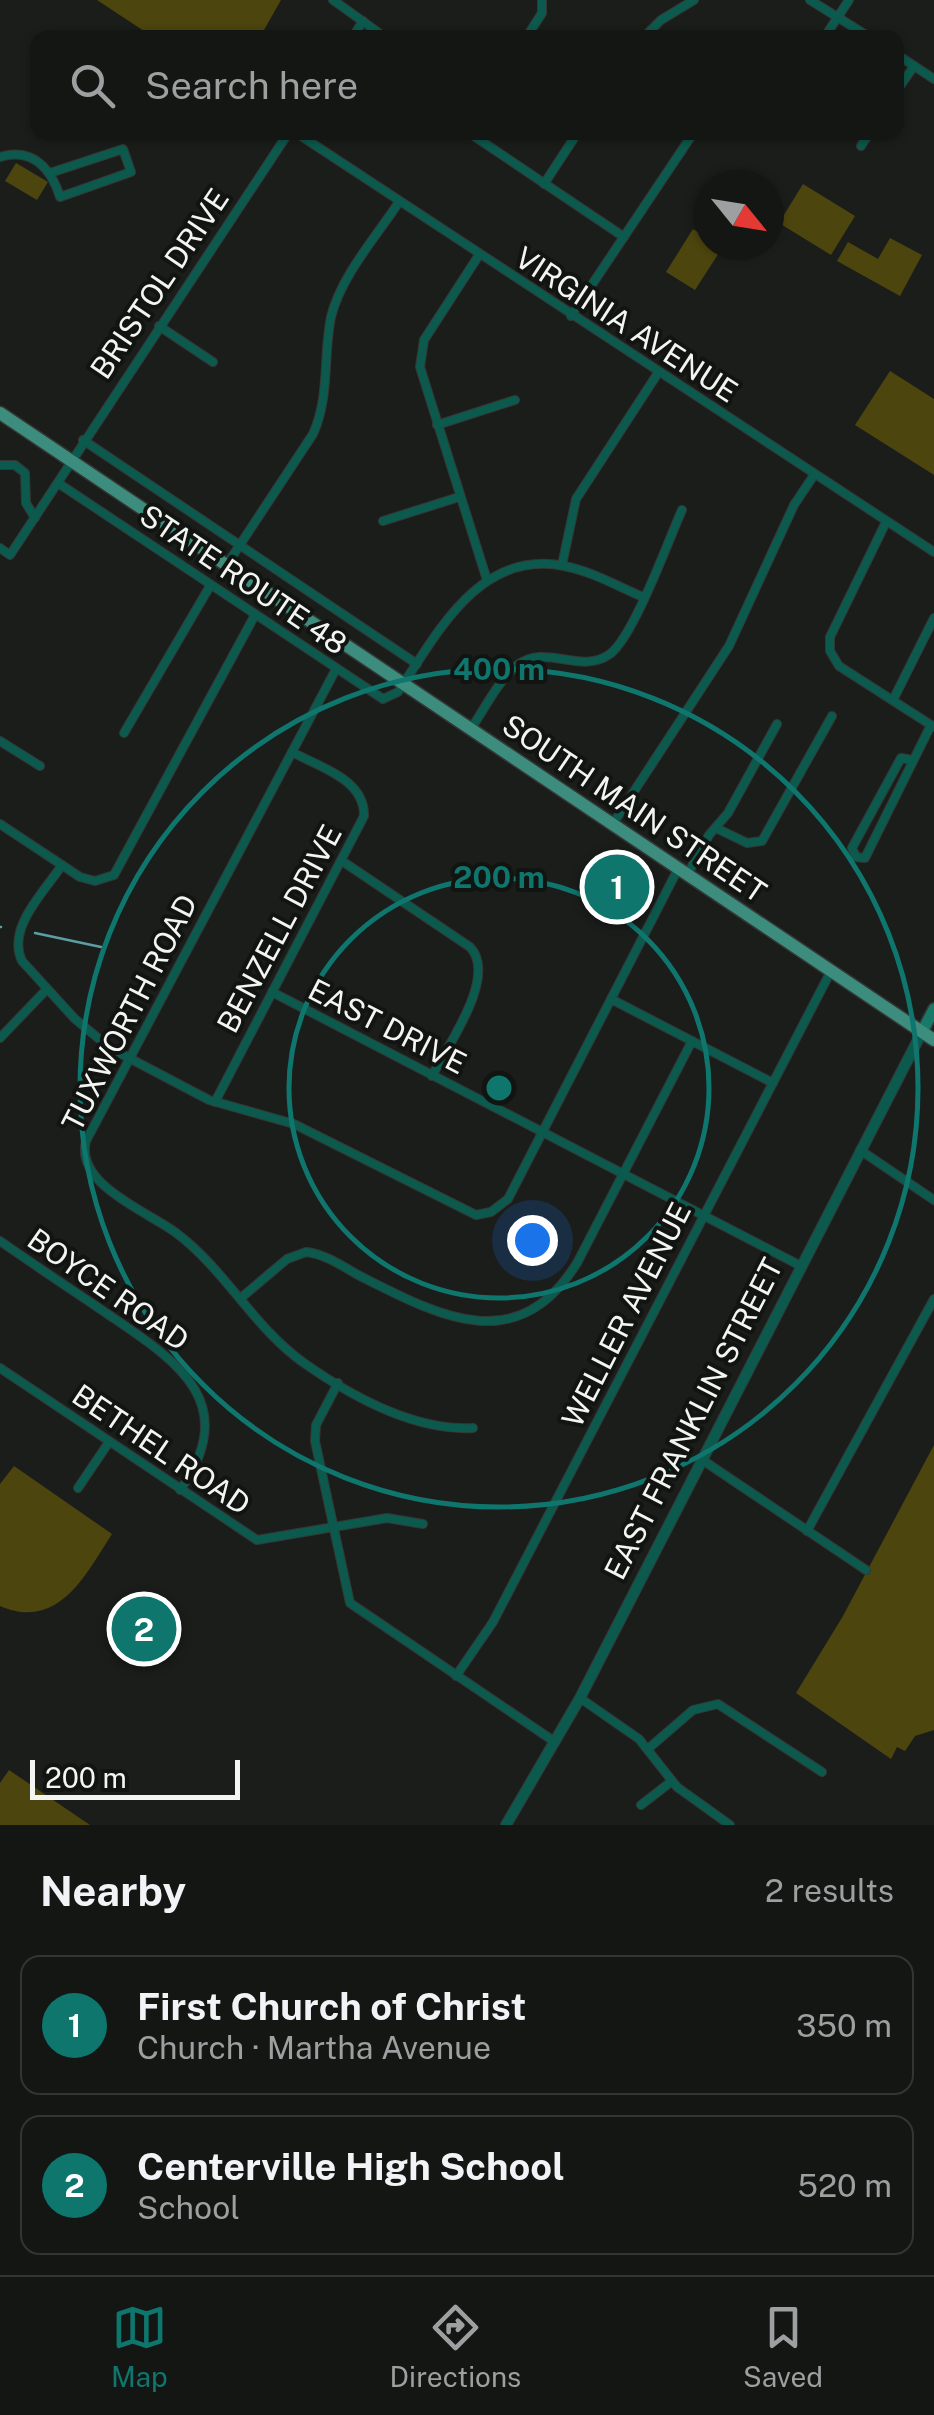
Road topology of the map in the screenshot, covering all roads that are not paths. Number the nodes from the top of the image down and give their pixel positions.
1 (333, 0) edge
2 (542, 0) edge
3 (694, 0) edge
4 (810, 0) edge
5 (850, 0) edge
6 (839, 16) junction
7 (364, 20) junction
8 (357, 30) edge
9 (376, 30) edge
10 (531, 30) edge
11 (651, 30) edge
12 (829, 30) edge
13 (860, 30) edge
14 (904, 59) edge
15 (914, 66) junction
16 (934, 79) edge
17 (904, 80) edge
18 (287, 140) edge
19 (304, 140) edge
20 (480, 140) edge
21 (573, 140) edge
22 (689, 140) edge
23 (865, 140) edge
24 (861, 146) dead end
25 (0, 157) edge
26 (50, 173) junction
27 (544, 184) junction
28 (400, 202) junction
29 (624, 237) junction
30 (479, 255) junction
31 (571, 316) junction
32 (159, 326) junction
33 (213, 362) dead end
34 (658, 373) junction
35 (515, 400) dead end
36 (0, 413) edge
37 (436, 424) junction
38 (83, 440) junction
39 (69, 462) junction
40 (0, 465) edge
41 (814, 474) junction
42 (58, 483) junction
43 (459, 498) junction
44 (682, 510) dead end
45 (35, 518) junction
46 (383, 522) dead end
47 (886, 522) junction
48 (240, 545) junction
49 (0, 548) edge
50 (934, 552) edge
51 (562, 565) junction
52 (226, 566) junction
53 (487, 580) junction
54 (210, 586) junction
55 (642, 597) junction
56 (255, 615) junction
57 (934, 618) edge
58 (418, 664) junction
59 (336, 669) junction
60 (403, 685) junction
61 (893, 700) junction
62 (832, 716) dead end
63 (776, 724) dead end
64 (932, 726) edge
65 (470, 730) junction
66 (124, 733) dead end
67 (0, 741) edge
68 (292, 752) junction
69 (912, 760) junction
70 (40, 766) dead end
71 (0, 824) edge
72 (612, 825) junction
73 (716, 828) junction
74 (342, 862) junction
75 (62, 865) junction
76 (682, 872) junction
77 (831, 971) junction
78 (47, 989) junction
79 (272, 992) junction
80 (611, 999) junction
81 (934, 1009) edge
82 (928, 1036) edge
83 (0, 1038) edge
84 (692, 1041) junction
85 (129, 1058) junction
86 (432, 1076) junction
87 (773, 1083) junction
88 (215, 1102) junction
89 (542, 1132) junction
90 (860, 1150) junction
91 (623, 1174) junction
92 (934, 1200) edge
93 (704, 1216) junction
94 (0, 1241) edge
95 (801, 1266) junction
96 (242, 1296) junction
97 (934, 1299) edge
98 (0, 1368) edge
99 (338, 1383) junction
100 (474, 1428) dead end
101 (108, 1442) junction
102 (701, 1459) junction
103 (78, 1488) dead end
104 (180, 1490) junction
105 (423, 1524) dead end
106 (332, 1530) junction
107 (808, 1531) junction
108 (866, 1570) dead end
109 (456, 1676) junction
110 (580, 1698) junction
111 (555, 1742) junction
112 (649, 1748) junction
113 (822, 1772) dead end
114 (672, 1782) junction
115 (641, 1805) dead end
116 (506, 1825) edge
117 (730, 1825) edge

1 - 7 street
2 - 10 street
3 - 11 street
4 - 6 street
5 - 6 street
6 - 12 street
6 - 13 street
7 - 8 street
7 - 9 street
14 - 15 street
15 - 16 street
15 - 17 street
18 - 32 street, BRISTOL DRIVE
19 - 28 street, VIRGINIA AVENUE
20 - 27 street
21 - 27 street
22 - 29 street
23 - 24 street
25 - 26 street
26 - 26 street
27 - 29 street
28 - 30 street, VIRGINIA AVENUE
28 - 48 street
29 - 31 street
30 - 31 street, VIRGINIA AVENUE
30 - 37 street
31 - 34 street, VIRGINIA AVENUE
32 - 33 street
32 - 38 street, BRISTOL DRIVE
34 - 41 street, VIRGINIA AVENUE
34 - 51 street
35 - 37 street
36 - 39 main road, SOUTH MAIN STREET
37 - 43 street
38 - 39 street, BRISTOL DRIVE
38 - 48 street
39 - 42 street, BRISTOL DRIVE
39 - 52 main road, SOUTH MAIN STREET
40 - 45 street
41 - 47 street, VIRGINIA AVENUE
41 - 72 street
42 - 45 street, BRISTOL DRIVE
42 - 54 street, STATE ROUTE 48
43 - 46 street
43 - 53 street
44 - 55 street
45 - 49 street, BRISTOL DRIVE
47 - 50 street, VIRGINIA AVENUE
47 - 61 street
48 - 52 street
48 - 58 street
51 - 53 street
51 - 55 street
52 - 60 main road, SOUTH MAIN STREET
53 - 58 street
54 - 56 street, STATE ROUTE 48
54 - 66 street
55 - 65 street
56 - 59 street, STATE ROUTE 48
56 - 75 street
57 - 61 street
58 - 60 street
59 - 60 street, STATE ROUTE 48
59 - 68 street, TUXWORTH ROAD
60 - 65 main road, SOUTH MAIN STREET
61 - 64 street
62 - 73 street
63 - 73 street
64 - 69 street
65 - 72 main road, SOUTH MAIN STREET
67 - 70 street
68 - 74 street, BENZELL DRIVE
68 - 85 street, TUXWORTH ROAD
69 - 69 street
71 - 75 street
72 - 76 main road, SOUTH MAIN STREET
73 - 76 street
74 - 79 street, BENZELL DRIVE
74 - 86 street
75 - 78 street
76 - 77 main road, SOUTH MAIN STREET
76 - 80 street
77 - 82 main road, SOUTH MAIN STREET
77 - 87 street, WELLER AVENUE
78 - 83 street
78 - 85 street
79 - 86 street, EAST DRIVE
79 - 88 street, BENZELL DRIVE
80 - 84 street
80 - 89 street
81 - 82 main road
82 - 90 street, EAST FRANKLIN STREET
84 - 87 street
84 - 91 street
85 - 88 street
85 - 96 street, TUXWORTH ROAD
86 - 89 street, EAST DRIVE
87 - 93 street, WELLER AVENUE
88 - 89 street
89 - 91 street, EAST DRIVE
90 - 92 street
90 - 95 street, EAST FRANKLIN STREET
91 - 93 street, EAST DRIVE
91 - 96 street
93 - 95 street, EAST DRIVE
93 - 109 street, WELLER AVENUE
94 - 104 street, BOYCE ROAD
95 - 102 street, EAST FRANKLIN STREET
96 - 99 street, TUXWORTH ROAD
97 - 107 street
98 - 101 street, BETHEL ROAD
99 - 100 street, TUXWORTH ROAD
99 - 106 street
101 - 103 street
101 - 104 street, BETHEL ROAD
102 - 107 street
102 - 110 street, EAST FRANKLIN STREET
104 - 106 street, BETHEL ROAD
105 - 106 street, BETHEL ROAD
106 - 109 street
107 - 108 street
109 - 111 street
110 - 111 street, EAST FRANKLIN STREET
110 - 112 street
111 - 116 street, EAST FRANKLIN STREET
112 - 113 street
112 - 114 street
114 - 115 street
114 - 117 street

